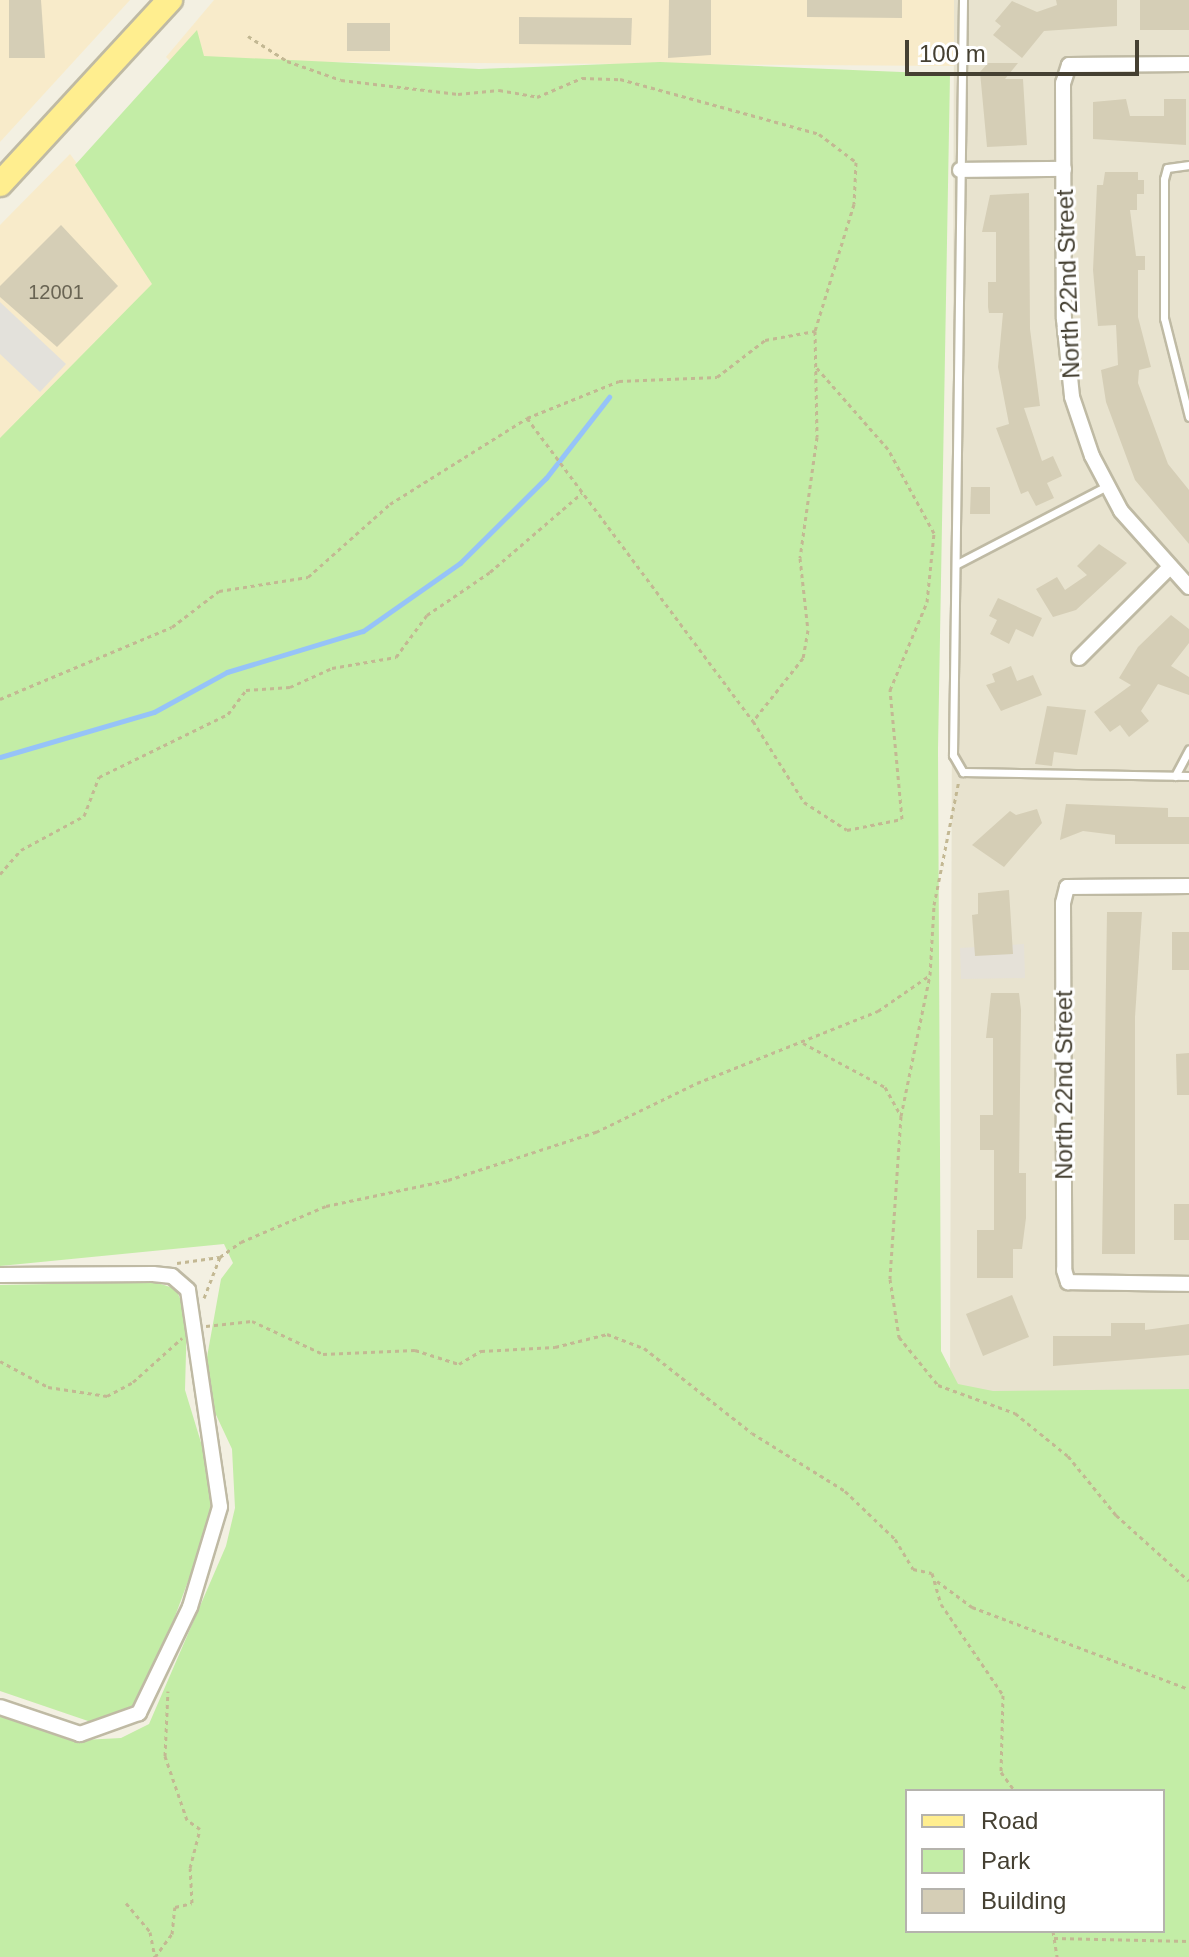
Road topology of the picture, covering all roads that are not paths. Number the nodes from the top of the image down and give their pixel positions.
1 (170, 0) edge
2 (963, 0) edge
3 (1189, 64) edge
4 (1189, 165) edge
5 (1064, 169) junction
6 (960, 170) junction
7 (0, 184) edge
8 (1189, 417) edge
9 (1107, 486) junction
10 (957, 564) junction
11 (1168, 569) junction
12 (1189, 587) edge
13 (1079, 658) dead end
14 (1189, 750) edge
15 (1175, 776) junction
16 (1189, 776) edge
17 (1189, 886) edge
18 (0, 1275) edge
19 (1189, 1284) edge
20 (0, 1707) edge

1 - 7 main road
2 - 6 lane
3 - 5 street, North 22nd Street
4 - 8 lane
5 - 6 street
5 - 9 street, North 22nd Street
6 - 10 lane
9 - 10 lane
9 - 11 street, North 22nd Street
10 - 15 lane
11 - 12 street, North 22nd Street
11 - 13 street
14 - 15 lane
15 - 16 lane
17 - 19 street, North 22nd Street
18 - 20 street

